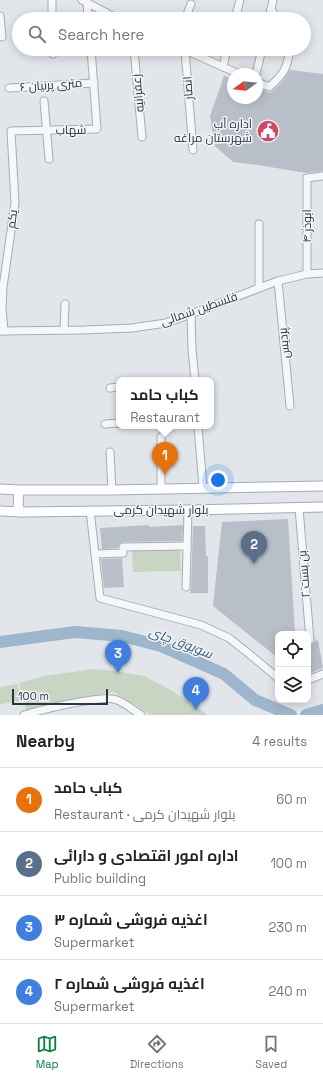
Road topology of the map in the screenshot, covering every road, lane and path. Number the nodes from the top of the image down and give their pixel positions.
1 (52, 0) edge
2 (240, 0) edge
3 (273, 0) edge
4 (85, 1) edge
5 (191, 4) dead end
6 (271, 9) junction
7 (52, 12) edge
8 (87, 12) edge
9 (105, 12) edge
10 (188, 12) edge
11 (237, 12) edge
12 (270, 12) edge
13 (273, 12) edge
14 (0, 16) edge
15 (2, 37) dead end
16 (92, 56) edge
17 (135, 56) edge
18 (185, 56) edge
19 (199, 56) edge
20 (225, 56) edge
21 (260, 56) edge
22 (289, 56) edge
23 (223, 67) junction
24 (257, 68) edge
25 (227, 69) edge
26 (94, 83) junction
27 (263, 84) edge
28 (9, 88) dead end
29 (44, 101) dead end
30 (46, 130) junction
31 (11, 131) joint
32 (142, 136) dead end
33 (193, 150) dead end
34 (49, 159) dead end
35 (323, 176) edge
36 (259, 224) dead end
37 (323, 273) edge
38 (307, 274) junction
39 (278, 281) junction
40 (259, 288) junction
41 (65, 304) dead end
42 (191, 314) junction
43 (64, 330) junction
44 (2, 331) edge
45 (195, 377) edge
46 (116, 387) edge
47 (110, 388) dead end
48 (290, 406) dead end
49 (116, 423) edge
50 (105, 424) dead end
51 (198, 429) edge
52 (160, 437) dead end
53 (110, 452) dead end
54 (323, 486) edge
55 (203, 488) junction
56 (0, 489) edge
57 (161, 489) junction
58 (19, 490) junction
59 (112, 490) junction
60 (323, 507) edge
61 (299, 508) junction
62 (90, 510) junction
63 (188, 510) junction
64 (0, 511) edge
65 (21, 512) junction
66 (187, 546) junction
67 (95, 554) junction
68 (186, 587) dead end
69 (309, 631) edge
70 (323, 674) edge
71 (275, 676) edge
72 (311, 679) edge
73 (24, 715) edge
74 (141, 715) edge

1 - 7 street
2 - 11 street
3 - 6 street
4 - 8 street
4 - 9 street
5 - 10 street
6 - 12 street
6 - 13 street
14 - 15 street
16 - 26 street, شهاب
17 - 32 street, زعفرانیه
18 - 33 street, انصار
19 - 23 street
20 - 23 street
21 - 24 street
22 - 27 street
23 - 25 street
26 - 28 street, ۶ متری پرنیان
26 - 30 street, شهاب
29 - 30 street
30 - 31 street, شهاب
30 - 34 street
31 - 44 street, یکم
35 - 38 street, ابوذر ۴
36 - 40 street
37 - 38 street, فلسطین شمالی
38 - 39 street, فلسطین شمالی
39 - 40 street, فلسطین شمالی
39 - 48 street, پردیس
40 - 42 street, فلسطین شمالی
41 - 43 street
42 - 43 street, فلسطین شمالی
42 - 45 street
43 - 44 street, فلسطین شمالی
46 - 47 street
49 - 50 street
51 - 55 street
52 - 57 street
53 - 59 street
54 - 55 main road, بلوار شهیدان کرمی
55 - 57 main road, بلوار شهیدان کرمی
56 - 58 main road, بلوار شهیدان کرمی
57 - 59 main road, بلوار شهیدان کرمی
58 - 59 main road, بلوار شهیدان کرمی
58 - 65 main road
60 - 61 main road, بلوار شهیدان کرمی
61 - 63 main road, بلوار شهیدان کرمی
61 - 69 street, بن بست ۲
62 - 63 main road, بلوار شهیدان کرمی
62 - 65 main road, بلوار شهیدان کرمی
62 - 67 street
63 - 66 street
64 - 65 main road, بلوار شهیدان کرمی
66 - 67 street
66 - 68 street
67 - 71 street
70 - 72 street
73 - 74 street

